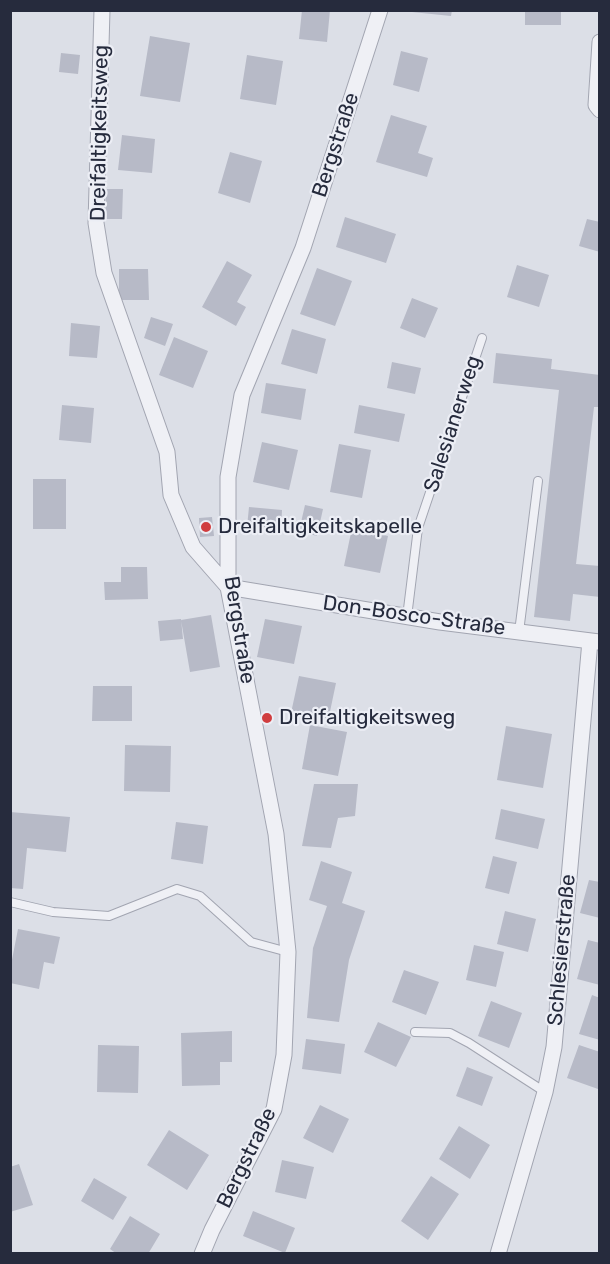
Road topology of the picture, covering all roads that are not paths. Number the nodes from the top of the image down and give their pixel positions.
1 (102, 10) edge
2 (380, 10) edge
3 (600, 42) edge
4 (600, 110) edge
5 (482, 338) dead end
6 (538, 481) dead end
7 (228, 587) junction
8 (407, 617) junction
9 (519, 632) junction
10 (595, 642) edge
11 (10, 902) edge
12 (288, 952) junction
13 (415, 1032) dead end
14 (545, 1092) junction
15 (202, 1254) edge
16 (498, 1254) edge

1 - 7 street, Dreifaltigkeitsweg
2 - 7 street, Bergstraße
3 - 4 street
5 - 8 lane, Salesianerweg
6 - 9 lane
7 - 8 street, Don-Bosco-Straße
7 - 12 street, Bergstraße
8 - 9 street, Don-Bosco-Straße
9 - 10 street, Don-Bosco-Straße
10 - 14 street, Schlesierstraße
11 - 12 lane
12 - 15 street, Bergstraße
13 - 14 lane
14 - 16 street, Schlesierstraße

